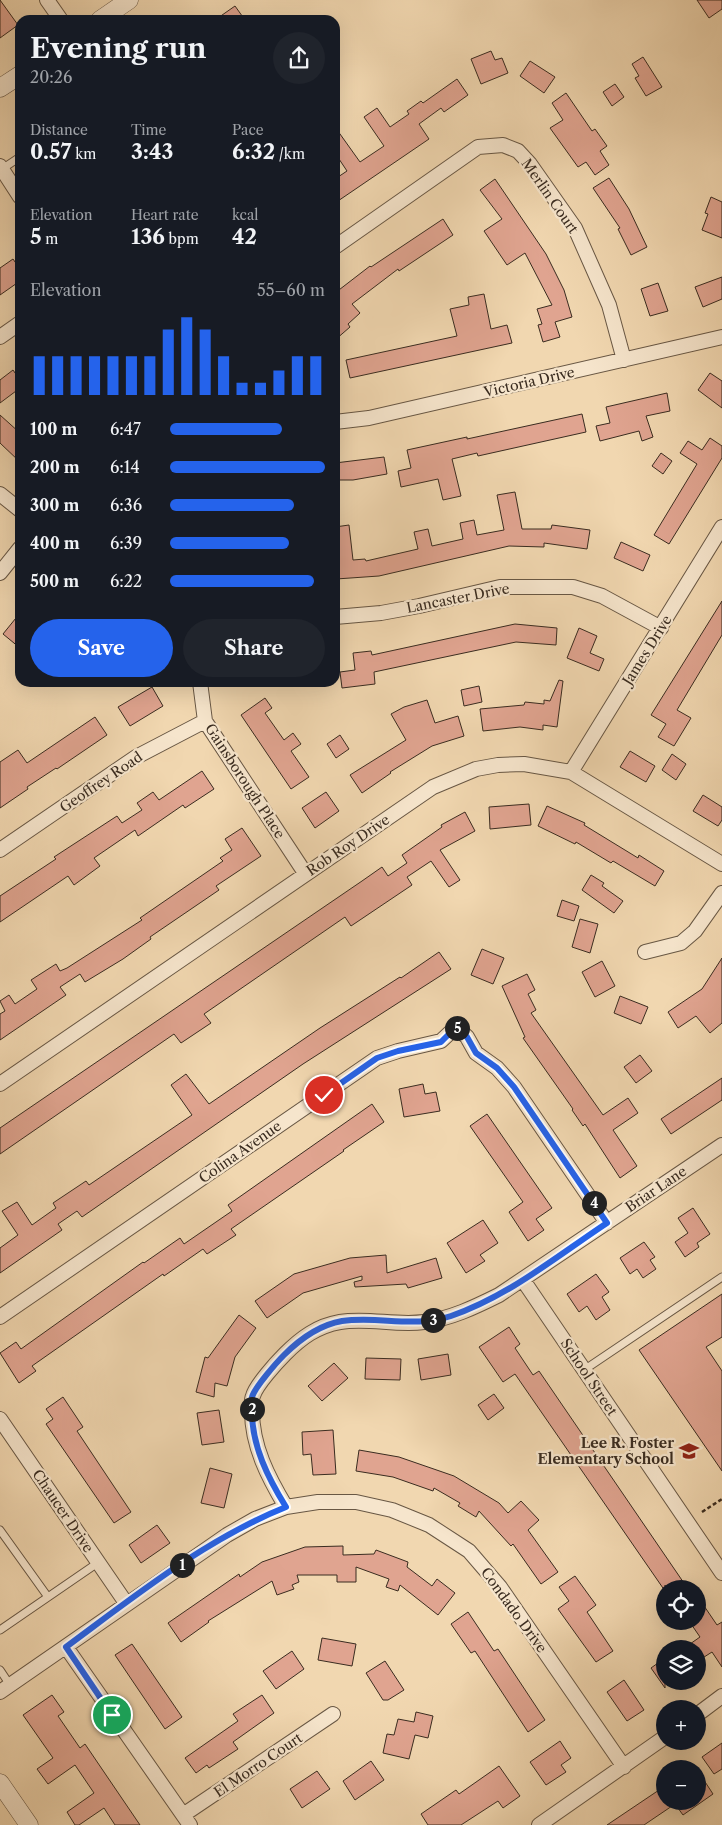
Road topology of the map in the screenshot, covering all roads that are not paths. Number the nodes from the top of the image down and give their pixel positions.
1 (47, 0) edge
2 (129, 0) edge
3 (57, 15) edge
4 (107, 15) edge
5 (15, 78) edge
6 (0, 88) edge
7 (15, 160) edge
8 (1, 167) edge
9 (15, 189) edge
10 (340, 244) edge
11 (15, 326) edge
12 (0, 337) edge
13 (722, 337) edge
14 (624, 360) junction
15 (340, 421) edge
16 (0, 494) edge
17 (15, 506) edge
18 (722, 526) edge
19 (15, 554) edge
20 (0, 573) edge
21 (340, 617) edge
22 (661, 628) junction
23 (201, 687) edge
24 (205, 721) junction
25 (571, 772) junction
26 (0, 850) edge
27 (722, 864) edge
28 (305, 873) junction
29 (722, 892) edge
30 (645, 952) dead end
31 (0, 1084) edge
32 (722, 1144) edge
33 (607, 1223) junction
34 (722, 1277) edge
35 (522, 1280) junction
36 (0, 1317) edge
37 (584, 1370) junction
38 (0, 1419) edge
39 (286, 1507) junction
40 (0, 1530) edge
41 (98, 1562) junction
42 (722, 1573) edge
43 (48, 1597) junction
44 (126, 1603) junction
45 (0, 1630) edge
46 (66, 1647) junction
47 (0, 1670) edge
48 (5, 1688) edge
49 (722, 1696) edge
50 (706, 1708) edge
51 (333, 1714) dead end
52 (656, 1744) edge
53 (624, 1767) junction
54 (0, 1783) edge
55 (187, 1820) edge
56 (29, 1825) edge
57 (539, 1825) edge

1 - 3 street
2 - 4 street
5 - 6 street
7 - 8 lane
8 - 9 street
10 - 14 street, Merlin Court
11 - 12 street
13 - 14 street, Victoria Drive
14 - 15 street, Victoria Drive
16 - 17 street
18 - 22 street, James Drive
19 - 20 street
21 - 22 street, Lancaster Drive
22 - 25 street, James Drive
23 - 24 street, Gainsborough Place
24 - 26 street, Geoffrey Road
24 - 28 street, Gainsborough Place
25 - 27 street, Rob Roy Drive
25 - 28 street, Rob Roy Drive
28 - 31 street, Rob Roy Drive
29 - 30 street
32 - 33 street, Briar Lane
33 - 35 street, Briar Lane
33 - 36 street, Colina Avenue
34 - 37 lane
35 - 37 street, School Street
35 - 39 street, Briar Lane
37 - 42 street, School Street
38 - 41 street, Chaucer Drive
39 - 44 street, Condado Drive
39 - 53 street, Condado Drive
40 - 43 lane
41 - 43 lane
41 - 44 street, Chaucer Drive
43 - 45 lane
44 - 46 street, Condado Drive
46 - 48 street, Condado Drive
46 - 55 street
47 - 48 lane
49 - 50 street
51 - 55 street, El Morro Court
52 - 53 street
53 - 57 street
54 - 56 street

